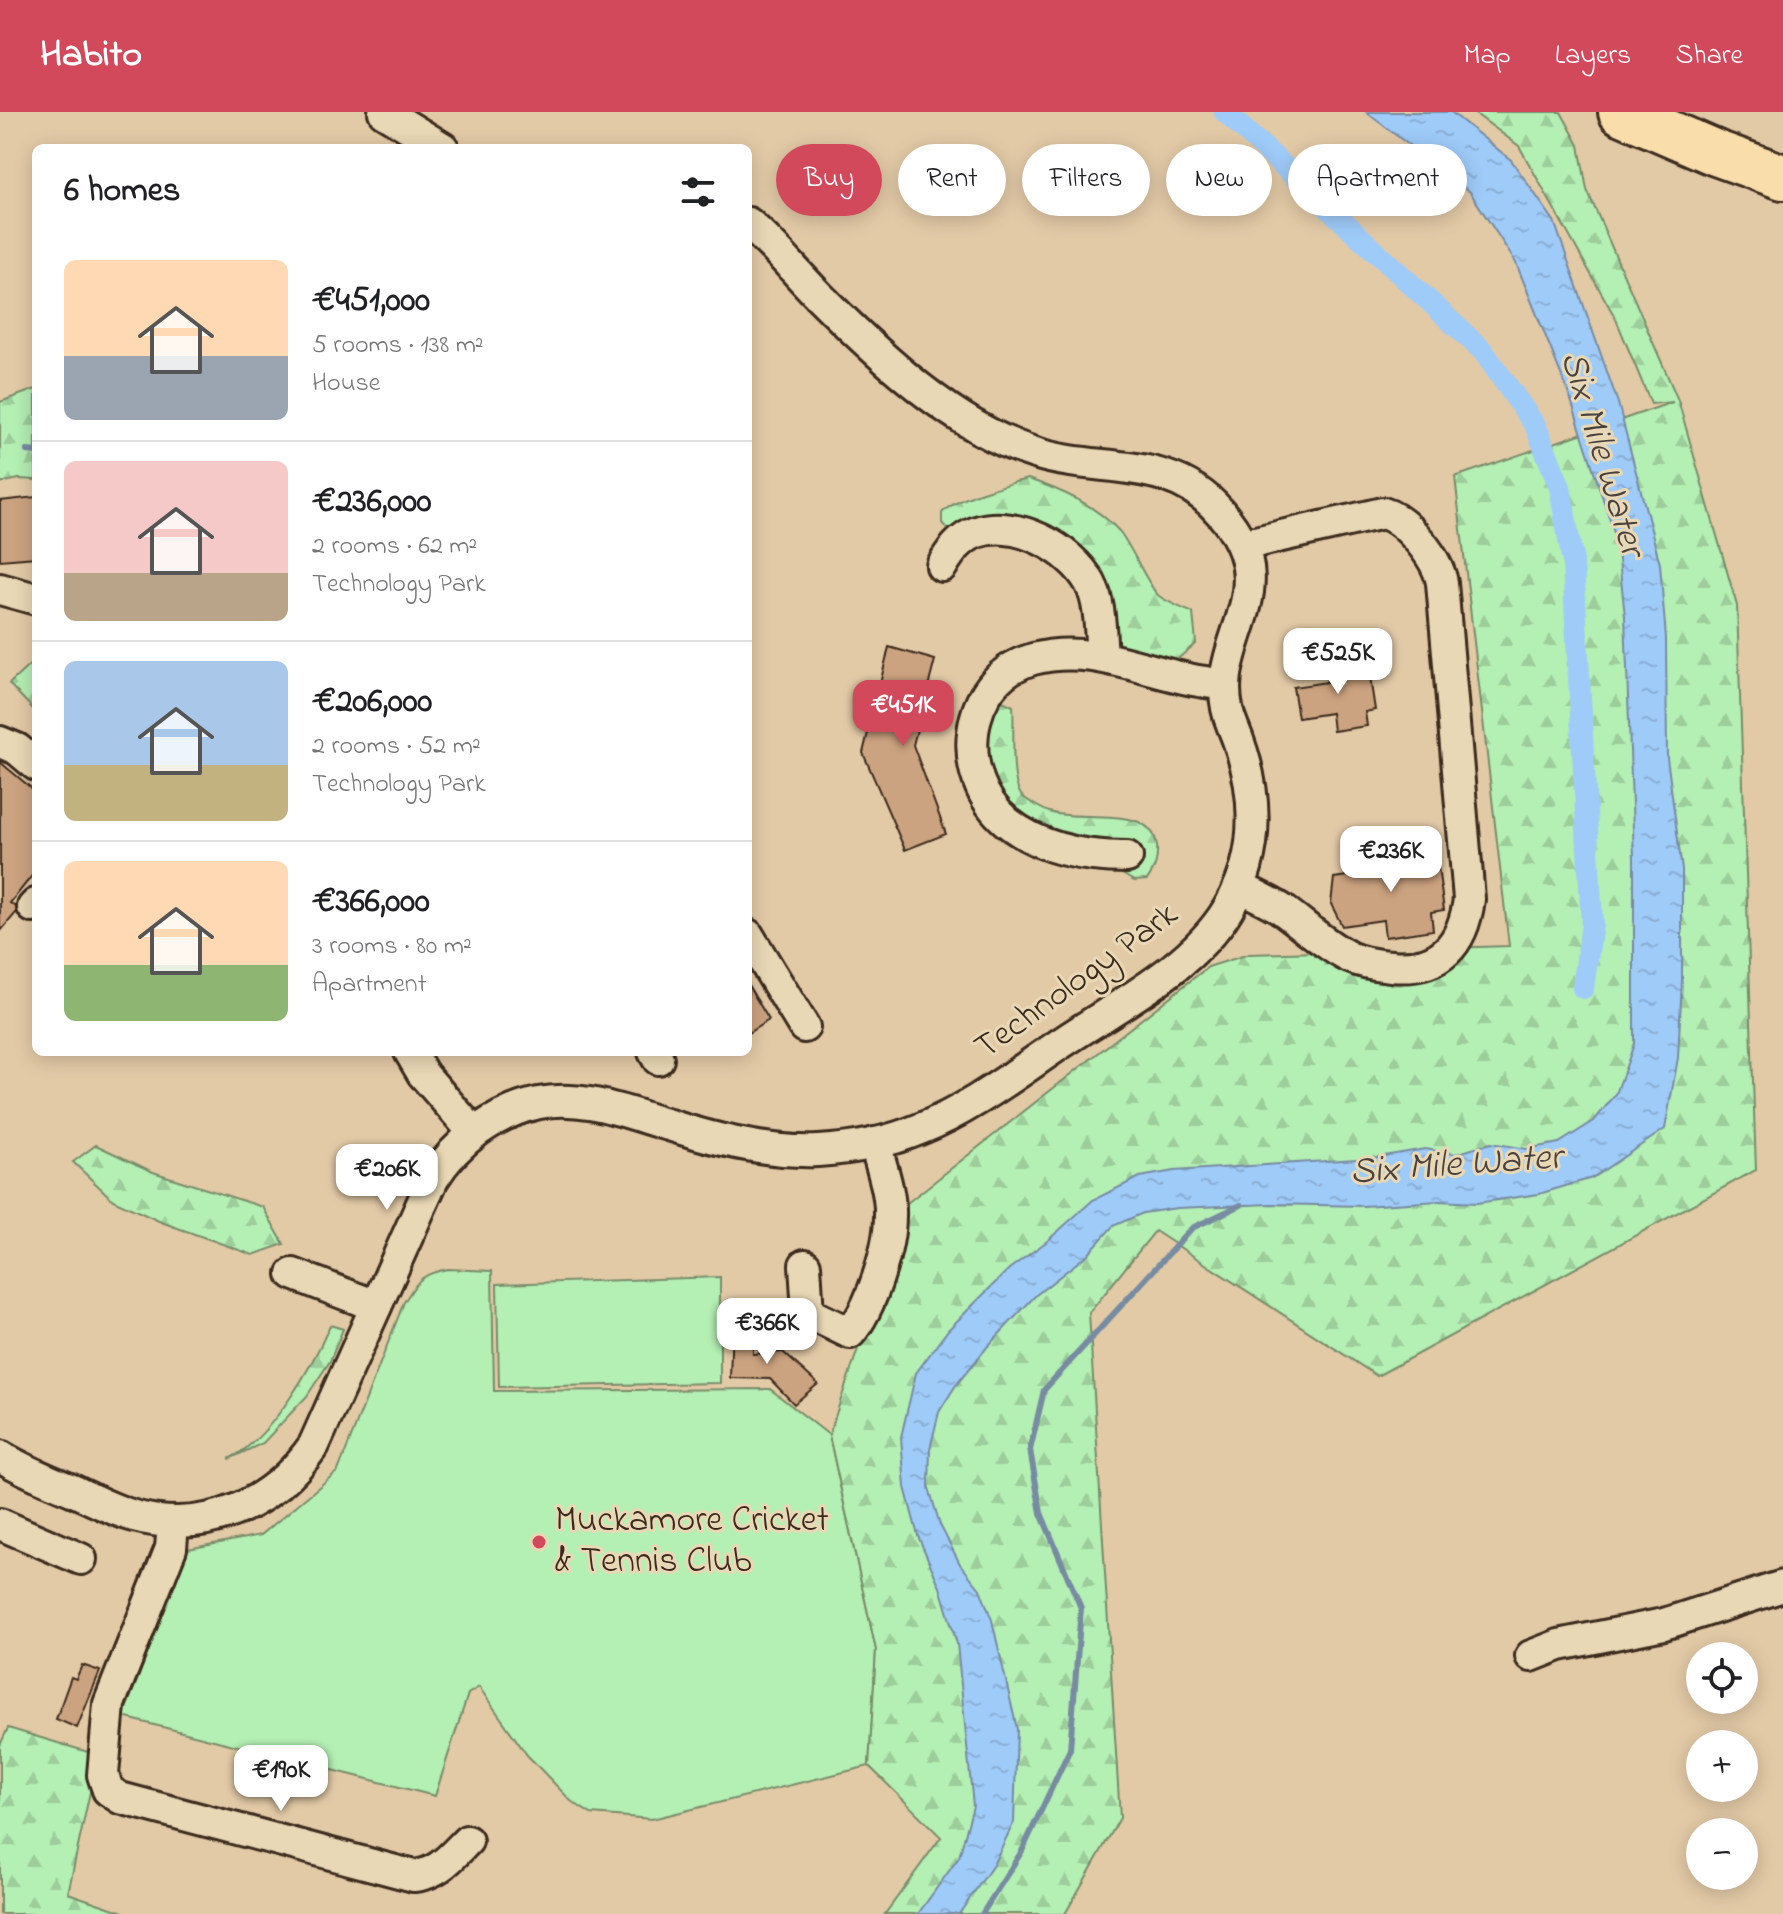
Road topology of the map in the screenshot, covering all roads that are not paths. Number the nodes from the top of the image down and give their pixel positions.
1 (384, 112) edge
2 (1621, 112) edge
3 (436, 144) edge
4 (1783, 177) edge
5 (752, 227) edge
6 (1242, 545) junction
7 (942, 566) dead end
8 (1102, 657) junction
9 (1224, 684) junction
10 (0, 742) edge
11 (32, 762) edge
12 (1127, 857) dead end
13 (1239, 887) junction
14 (752, 942) edge
15 (804, 1027) dead end
16 (412, 1056) edge
17 (474, 1133) junction
18 (875, 1143) junction
19 (805, 1265) dead end
20 (293, 1274) dead end
21 (376, 1306) junction
22 (0, 1456) edge
23 (173, 1523) junction
24 (0, 1524) edge
25 (81, 1559) dead end
26 (1783, 1586) edge
27 (1531, 1656) dead end
28 (467, 1841) dead end

1 - 3 street
2 - 4 highway
5 - 6 street, Technology Park
6 - 9 street, Technology Park
6 - 13 street
7 - 8 street
8 - 9 street
8 - 12 street
9 - 13 street, Technology Park
10 - 11 street
13 - 18 street, Technology Park
14 - 15 street
16 - 17 street
17 - 18 street, Technology Park
17 - 21 street, Technology Park
18 - 19 street
20 - 21 street
21 - 23 street, Technology Park
22 - 23 street, Technology Park
23 - 28 street
24 - 25 street
26 - 27 street

